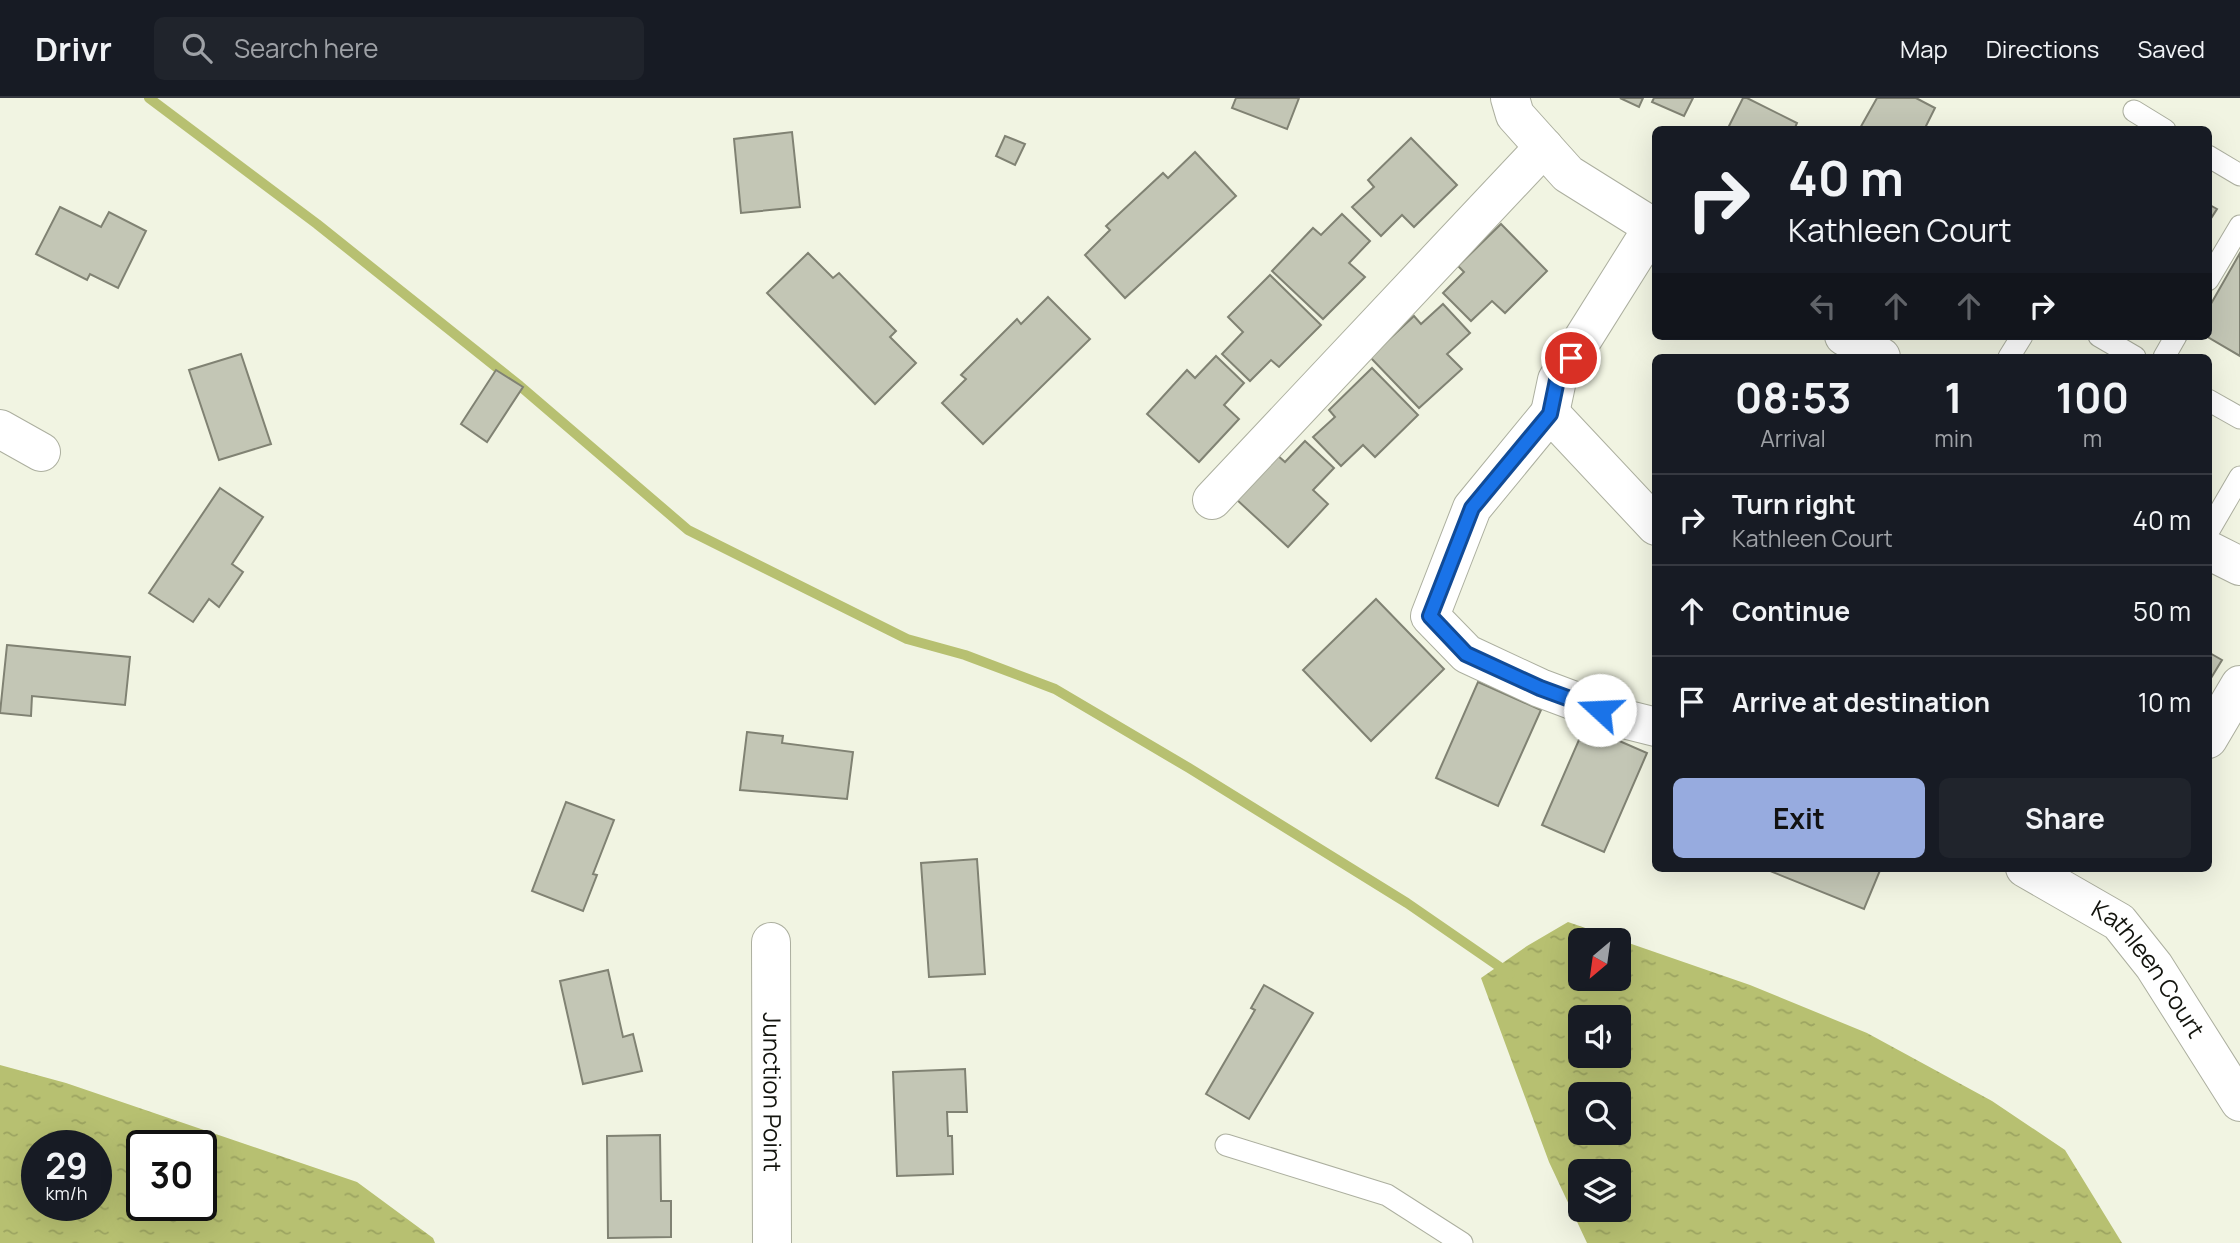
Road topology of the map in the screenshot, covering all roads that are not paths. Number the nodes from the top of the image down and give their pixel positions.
1 (1510, 98) edge
2 (2134, 111) dead end
3 (2158, 126) edge
4 (1544, 147) junction
5 (2212, 158) edge
6 (2240, 175) edge
7 (2240, 226) edge
8 (1652, 227) edge
9 (1652, 231) edge
10 (2212, 273) edge
11 (1851, 340) edge
12 (2106, 340) edge
13 (1876, 354) edge
14 (2130, 354) edge
15 (2212, 402) edge
16 (1550, 414) junction
17 (2240, 418) edge
18 (0, 429) edge
19 (41, 452) dead end
20 (2240, 477) edge
21 (1212, 500) dead end
22 (1652, 522) edge
23 (2212, 525) edge
24 (2212, 552) edge
25 (2240, 566) edge
26 (2240, 685) edge
27 (1652, 726) edge
28 (2212, 731) edge
29 (2032, 872) edge
30 (771, 942) dead end
31 (2240, 1102) edge
32 (1226, 1145) dead end
33 (772, 1243) edge
34 (1462, 1243) edge

1 - 4 street
2 - 3 lane
4 - 8 street
4 - 21 street
5 - 6 lane
7 - 10 lane
9 - 16 street
11 - 13 street
12 - 14 lane
15 - 17 lane
16 - 22 street
16 - 27 street
18 - 19 street
20 - 23 lane
24 - 25 street
26 - 28 street
29 - 31 street, Kathleen Court
30 - 33 street, Junction Point
32 - 34 lane

